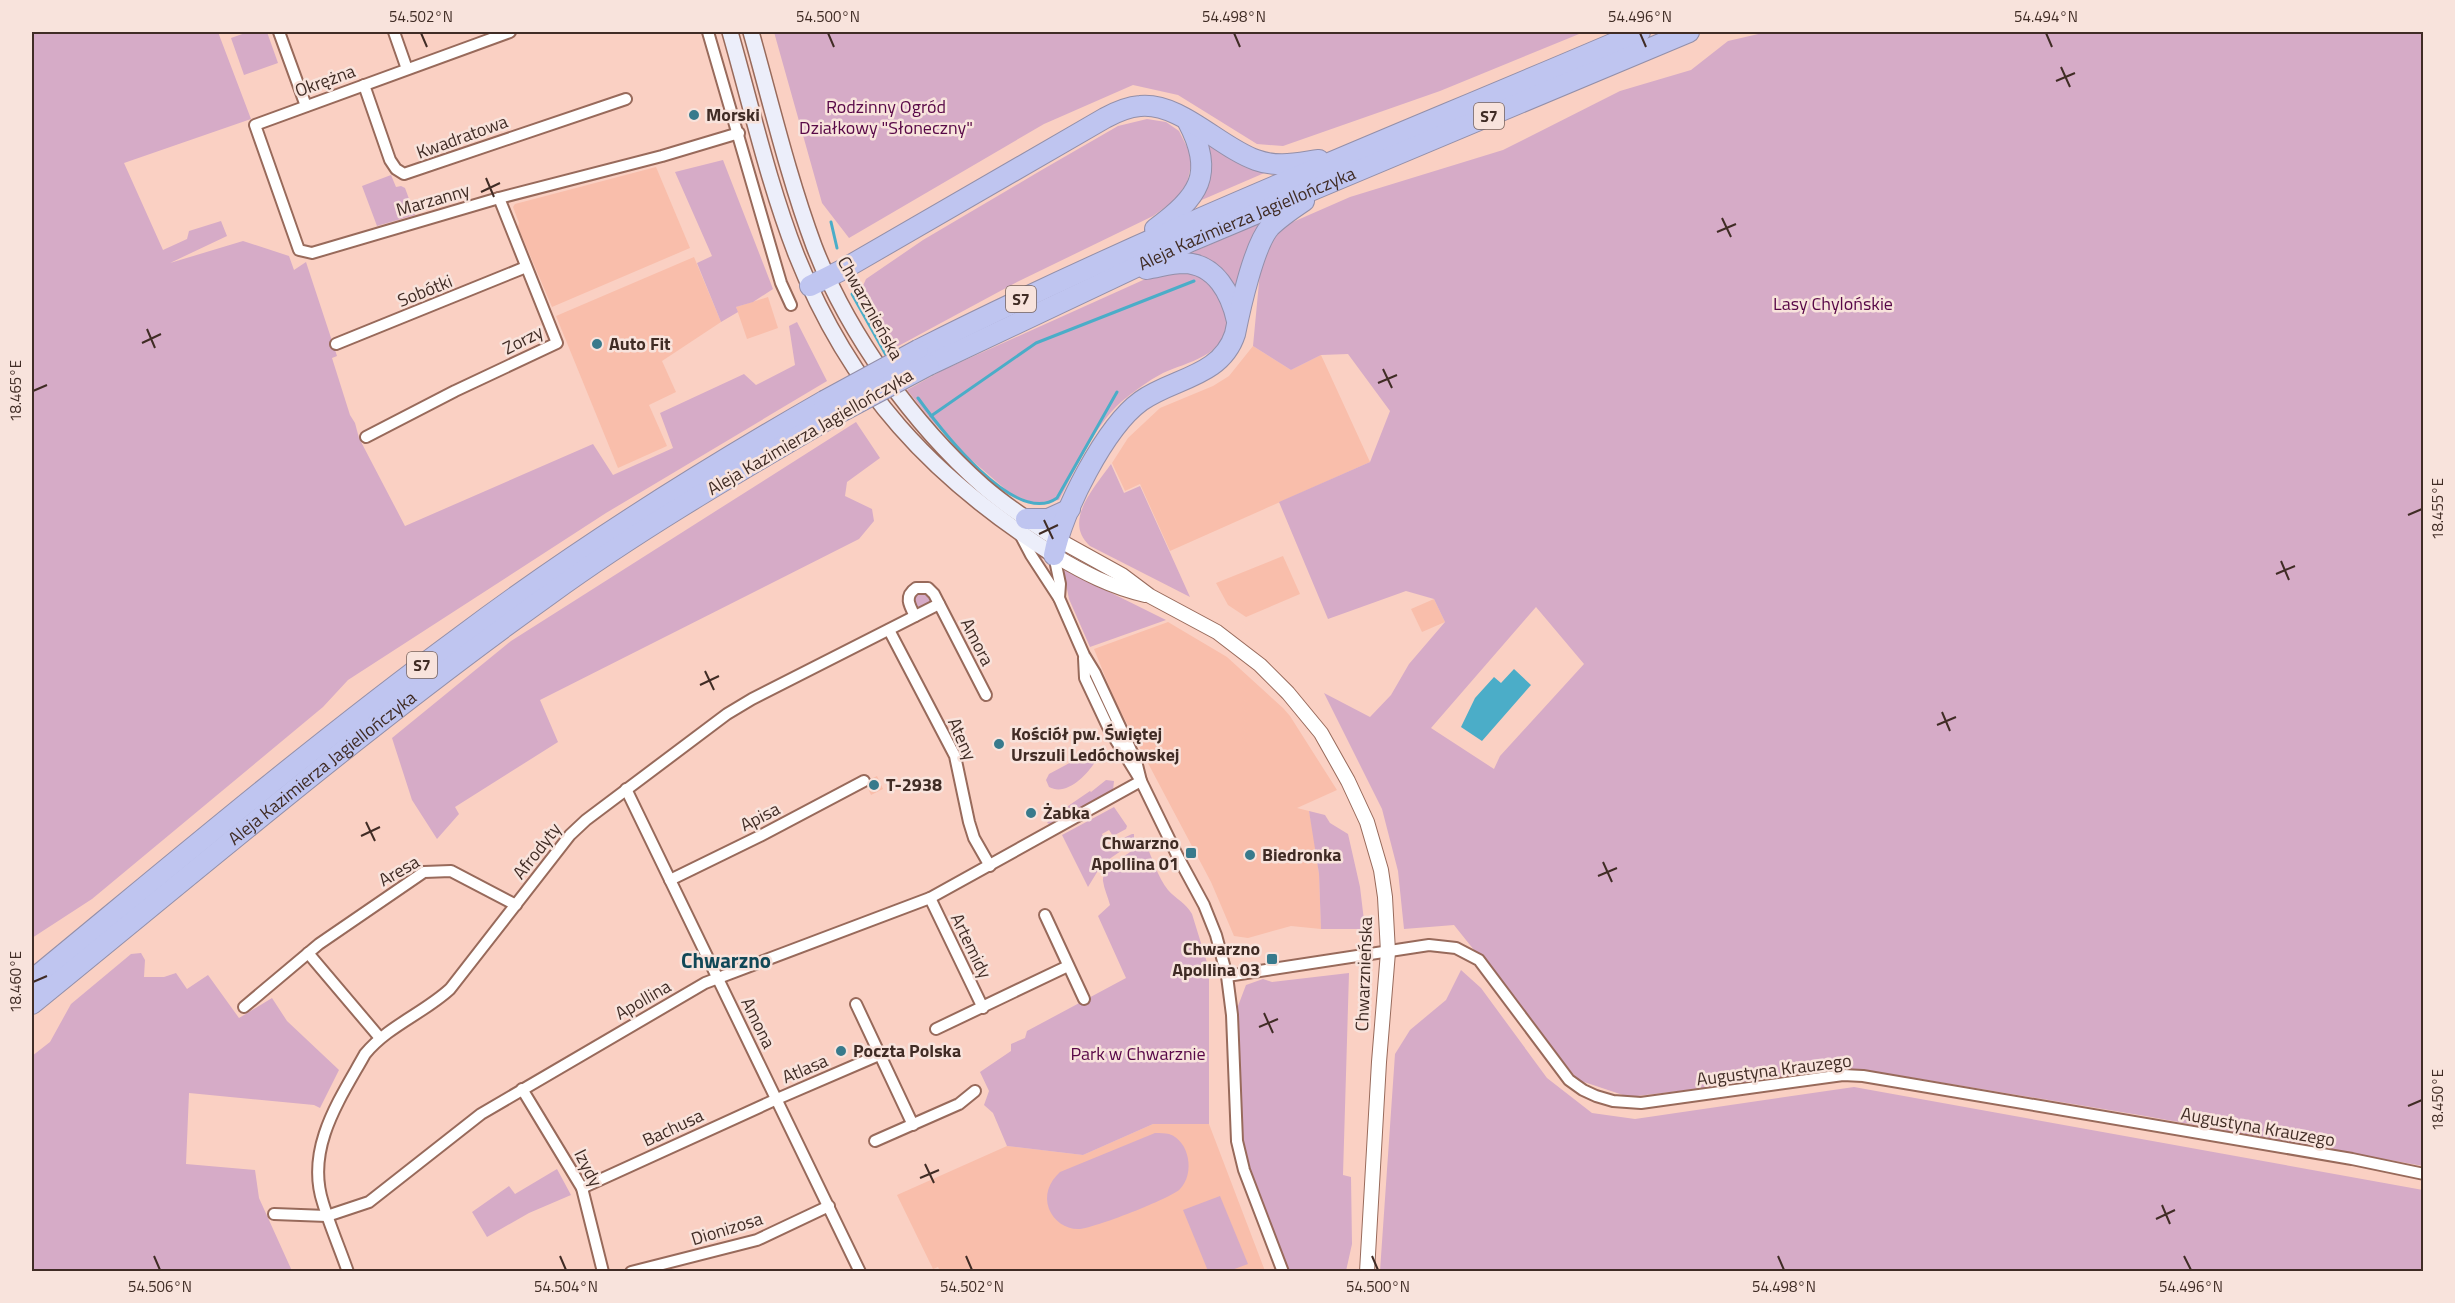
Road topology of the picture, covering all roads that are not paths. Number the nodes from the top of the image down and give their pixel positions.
1 (279, 32) edge
2 (394, 32) edge
3 (510, 32) edge
4 (708, 32) edge
5 (730, 32) edge
6 (751, 32) edge
7 (1640, 32) edge
8 (1689, 32) edge
9 (407, 69) junction
10 (364, 85) junction
11 (626, 99) dead end
12 (306, 106) junction
13 (1188, 122) junction
14 (255, 125) joint
15 (739, 133) junction
16 (1343, 158) junction
17 (1330, 182) junction
18 (499, 198) junction
19 (1126, 250) junction
20 (526, 267) junction
21 (1123, 271) junction
22 (829, 277) junction
23 (810, 286) junction
24 (791, 305) dead end
25 (1237, 322) junction
26 (336, 344) dead end
27 (923, 357) junction
28 (829, 408) junction
29 (366, 437) dead end
30 (1070, 509) junction
31 (1023, 526) junction
32 (1056, 547) junction
33 (1059, 598) junction
34 (939, 604) junction
35 (915, 616) junction
36 (889, 630) junction
37 (986, 694) dead end
38 (864, 781) dead end
39 (1141, 781) junction
40 (626, 789) junction
41 (990, 866) junction
42 (670, 880) junction
43 (930, 898) junction
44 (516, 905) junction
45 (1045, 915) dead end
46 (1388, 952) junction
47 (308, 953) junction
48 (1068, 966) junction
49 (39, 974) edge
50 (1227, 976) junction
51 (718, 977) junction
52 (1084, 999) dead end
53 (32, 1004) edge
54 (856, 1004) dead end
55 (244, 1007) dead end
56 (983, 1008) junction
57 (936, 1029) dead end
58 (380, 1038) junction
59 (879, 1055) junction
60 (522, 1089) junction
61 (975, 1091) dead end
62 (777, 1099) junction
63 (913, 1125) junction
64 (875, 1141) dead end
65 (2424, 1174) edge
66 (582, 1188) junction
67 (829, 1206) junction
68 (274, 1214) dead end
69 (327, 1216) junction
70 (348, 1272) edge
71 (603, 1272) edge
72 (631, 1272) edge
73 (860, 1272) edge
74 (1283, 1272) edge
75 (1368, 1272) edge

1 - 12 street
2 - 9 street
3 - 9 street, Okrężna
4 - 15 street
5 - 23 main road, Chwarznieńska
6 - 22 main road, Chwarznieńska
7 - 16 highway, Aleja Kazimierza Jagiellończyka / S7
8 - 17 highway, Aleja Kazimierza Jagiellończyka / S7
9 - 10 street, Okrężna
10 - 11 street, Kwadratowa
10 - 12 street, Okrężna
12 - 14 street, Okrężna
13 - 16 highway
13 - 19 highway
13 - 22 highway
14 - 18 street, Marzanny
15 - 18 street, Marzanny
15 - 24 street
16 - 19 highway, Aleja Kazimierza Jagiellończyka / S7
17 - 21 highway, Aleja Kazimierza Jagiellończyka / S7
17 - 25 highway
18 - 20 street, Zorzy
19 - 27 highway, Aleja Kazimierza Jagiellończyka / S7
20 - 26 street, Sobótki
20 - 29 street, Zorzy
21 - 25 highway
21 - 27 highway, Aleja Kazimierza Jagiellończyka / S7
22 - 23 highway
22 - 31 main road, Chwarznieńska
23 - 31 main road, Chwarznieńska
25 - 30 highway
27 - 28 highway, Aleja Kazimierza Jagiellończyka / S7, bridge
28 - 49 highway, Aleja Kazimierza Jagiellończyka / S7
28 - 53 highway, Aleja Kazimierza Jagiellończyka / S7
30 - 31 highway
30 - 32 highway
31 - 32 main road, Chwarznieńska
31 - 33 street, Chwarznieńska
32 - 33 street, Chwarznieńska
32 - 46 street, Chwarznieńska
33 - 39 street, Chwarznieńska
34 - 35 street, Afrodyty
34 - 35 street
34 - 37 street, Amora
35 - 36 street, Afrodyty
36 - 40 street, Afrodyty
36 - 41 street, Ateny
38 - 42 street, Apisa
39 - 41 street, Apollina
39 - 50 street, Chwarznieńska
40 - 42 street, Amona
40 - 44 street, Afrodyty
41 - 43 street, Apollina
42 - 51 street, Amona
43 - 51 street, Apollina
43 - 56 street, Artemidy
44 - 47 street, Aresa
44 - 58 street, Afrodyty
45 - 48 street
46 - 50 street, Augustyna Krauzego
46 - 65 street, Augustyna Krauzego
46 - 75 street, Chwarznieńska
47 - 55 street, Aresa
47 - 58 street
48 - 52 street
48 - 56 street, Artemidy
50 - 74 street, Chwarznieńska
51 - 60 street, Apollina
51 - 62 street, Amona
54 - 59 street
56 - 57 street, Artemidy
58 - 69 street, Afrodyty
59 - 62 street, Atlasa
59 - 63 street
60 - 66 street, Izydy
60 - 69 street, Apollina
61 - 63 street
62 - 66 street, Bachusa
62 - 67 street, Amona
63 - 64 street
66 - 71 street, Izydy
67 - 72 street, Dionizosa
67 - 73 street, Amona
68 - 69 street, Apollina
69 - 70 street, Afrodyty

